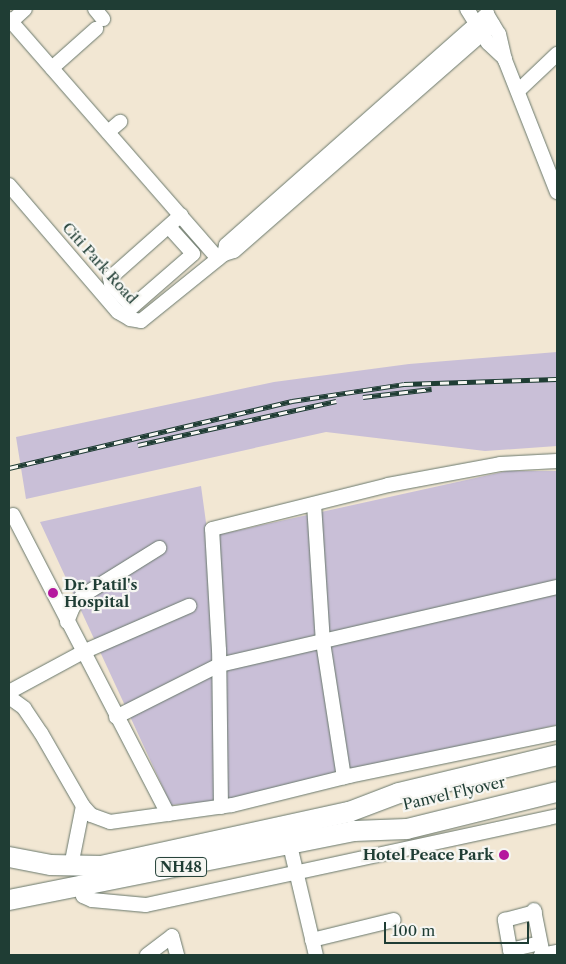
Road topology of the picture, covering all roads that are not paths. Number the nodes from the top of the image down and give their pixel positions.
1 (25, 9) edge
2 (83, 9) edge
3 (467, 9) edge
4 (98, 15) edge
5 (488, 15) edge
6 (10, 20) edge
7 (479, 28) junction
8 (557, 54) edge
9 (505, 60) junction
10 (52, 68) junction
11 (518, 91) junction
12 (120, 122) dead end
13 (108, 132) junction
14 (556, 184) edge
15 (9, 186) edge
16 (181, 215) junction
17 (169, 227) junction
18 (221, 256) junction
19 (104, 285) junction
20 (557, 461) edge
21 (314, 504) junction
22 (14, 515) dead end
23 (160, 548) dead end
24 (557, 587) edge
25 (189, 606) dead end
26 (67, 622) junction
27 (323, 642) junction
28 (83, 652) junction
29 (219, 665) junction
30 (9, 692) edge
31 (9, 697) edge
32 (116, 717) junction
33 (557, 732) edge
34 (557, 755) edge
35 (557, 768) edge
36 (344, 777) junction
37 (557, 780) edge
38 (557, 792) edge
39 (83, 806) junction
40 (221, 807) junction
41 (403, 811) junction
42 (168, 814) junction
43 (557, 816) edge
44 (352, 822) junction
45 (288, 835) junction
46 (9, 857) edge
47 (71, 866) junction
48 (295, 874) junction
49 (81, 887) junction
50 (9, 900) edge
51 (394, 920) dead end
52 (312, 940) junction
53 (542, 951) edge
54 (557, 952) edge
55 (510, 953) edge
56 (147, 955) edge
57 (177, 955) edge
58 (316, 955) edge

1 - 6 street
2 - 4 street
3 - 7 street
4 - 10 street
5 - 7 street
5 - 9 street
6 - 10 street
7 - 9 street
7 - 18 street
8 - 11 street
9 - 11 street
10 - 13 street
11 - 14 street
12 - 13 street
13 - 16 street
15 - 19 street, Citi Park Road
16 - 17 street
16 - 18 street
17 - 19 street
17 - 19 street
18 - 19 street, Citi Park Road
20 - 21 street
21 - 27 street
21 - 29 street
22 - 26 street
23 - 26 street
24 - 27 street
25 - 28 street
26 - 28 street
27 - 29 street
27 - 36 street
28 - 30 street
28 - 32 street
29 - 32 street
29 - 40 street
31 - 39 street
32 - 42 street
33 - 36 street
34 - 44 highway
35 - 41 highway, Panvel Flyover / NH48
36 - 40 street
37 - 41 highway, Panvel Flyover / NH48
38 - 44 highway
39 - 42 street
39 - 47 street
40 - 42 street
41 - 44 highway, Panvel Flyover / NH48
43 - 48 street
44 - 45 highway, NH48
45 - 47 highway, NH48
45 - 48 street
45 - 49 highway, NH48
46 - 47 highway, NH48
48 - 49 street
48 - 52 street
49 - 50 highway, NH48
51 - 52 street
52 - 58 street
53 - 54 street
53 - 55 street
53 - 55 street
56 - 57 street

